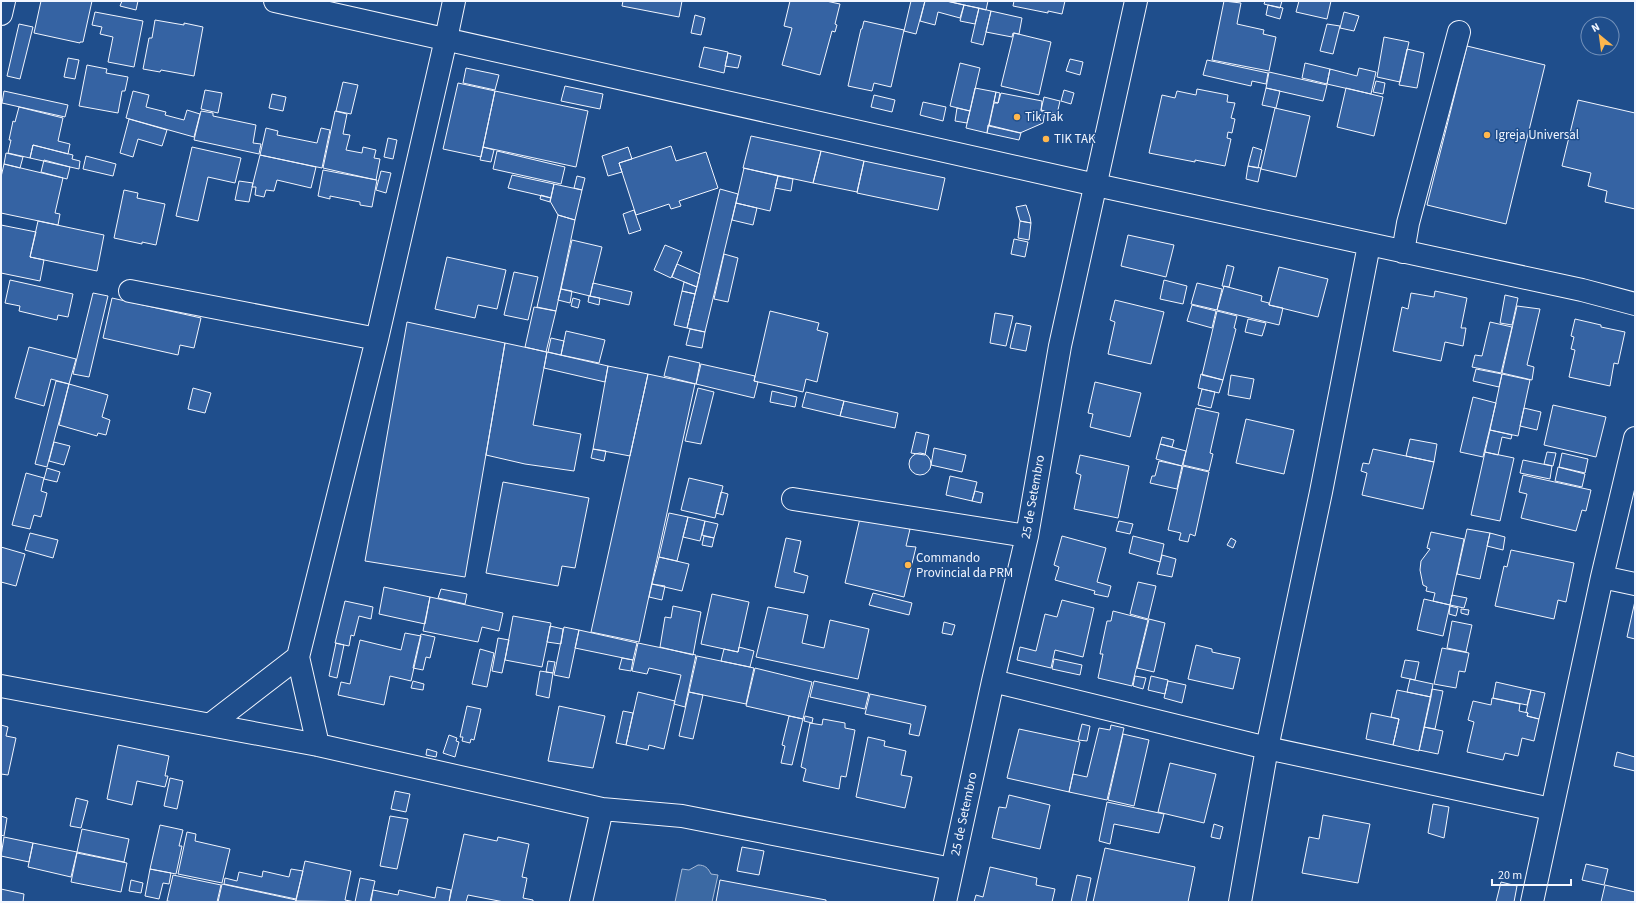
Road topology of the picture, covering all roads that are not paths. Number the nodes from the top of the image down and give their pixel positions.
1 (4, 1) edge
2 (275, 1) edge
3 (454, 1) edge
4 (1136, 1) edge
5 (1, 14) edge
6 (1459, 32) dead end
7 (446, 40) junction
8 (1096, 185) junction
9 (1370, 245) junction
10 (1403, 252) junction
11 (130, 291) dead end
12 (1635, 304) edge
13 (377, 339) junction
14 (1635, 438) edge
15 (793, 499) dead end
16 (1027, 536) junction
17 (1602, 577) junction
18 (1635, 584) edge
19 (298, 658) junction
20 (993, 681) junction
21 (1, 686) edge
22 (211, 724) junction
23 (318, 745) junction
24 (1267, 748) junction
25 (602, 809) junction
26 (1551, 809) junction
27 (952, 868) junction
28 (581, 902) edge
29 (945, 902) edge
30 (1240, 902) edge
31 (1532, 902) edge

1 - 5 street
2 - 7 street
3 - 7 street
4 - 8 street, 25 de Setembro
6 - 10 street
7 - 8 street
7 - 13 street
8 - 9 street
8 - 16 street, 25 de Setembro
9 - 10 street
9 - 24 street
10 - 12 street
11 - 13 street
13 - 19 street
14 - 17 street
15 - 16 street
16 - 20 street, 25 de Setembro
17 - 18 street
17 - 26 street
19 - 22 street
19 - 23 street
20 - 24 street
20 - 27 street, 25 de Setembro
21 - 22 street
22 - 23 street
23 - 25 street
24 - 26 street
24 - 30 street
25 - 27 street
25 - 28 street
26 - 31 street
27 - 29 street, 25 de Setembro

